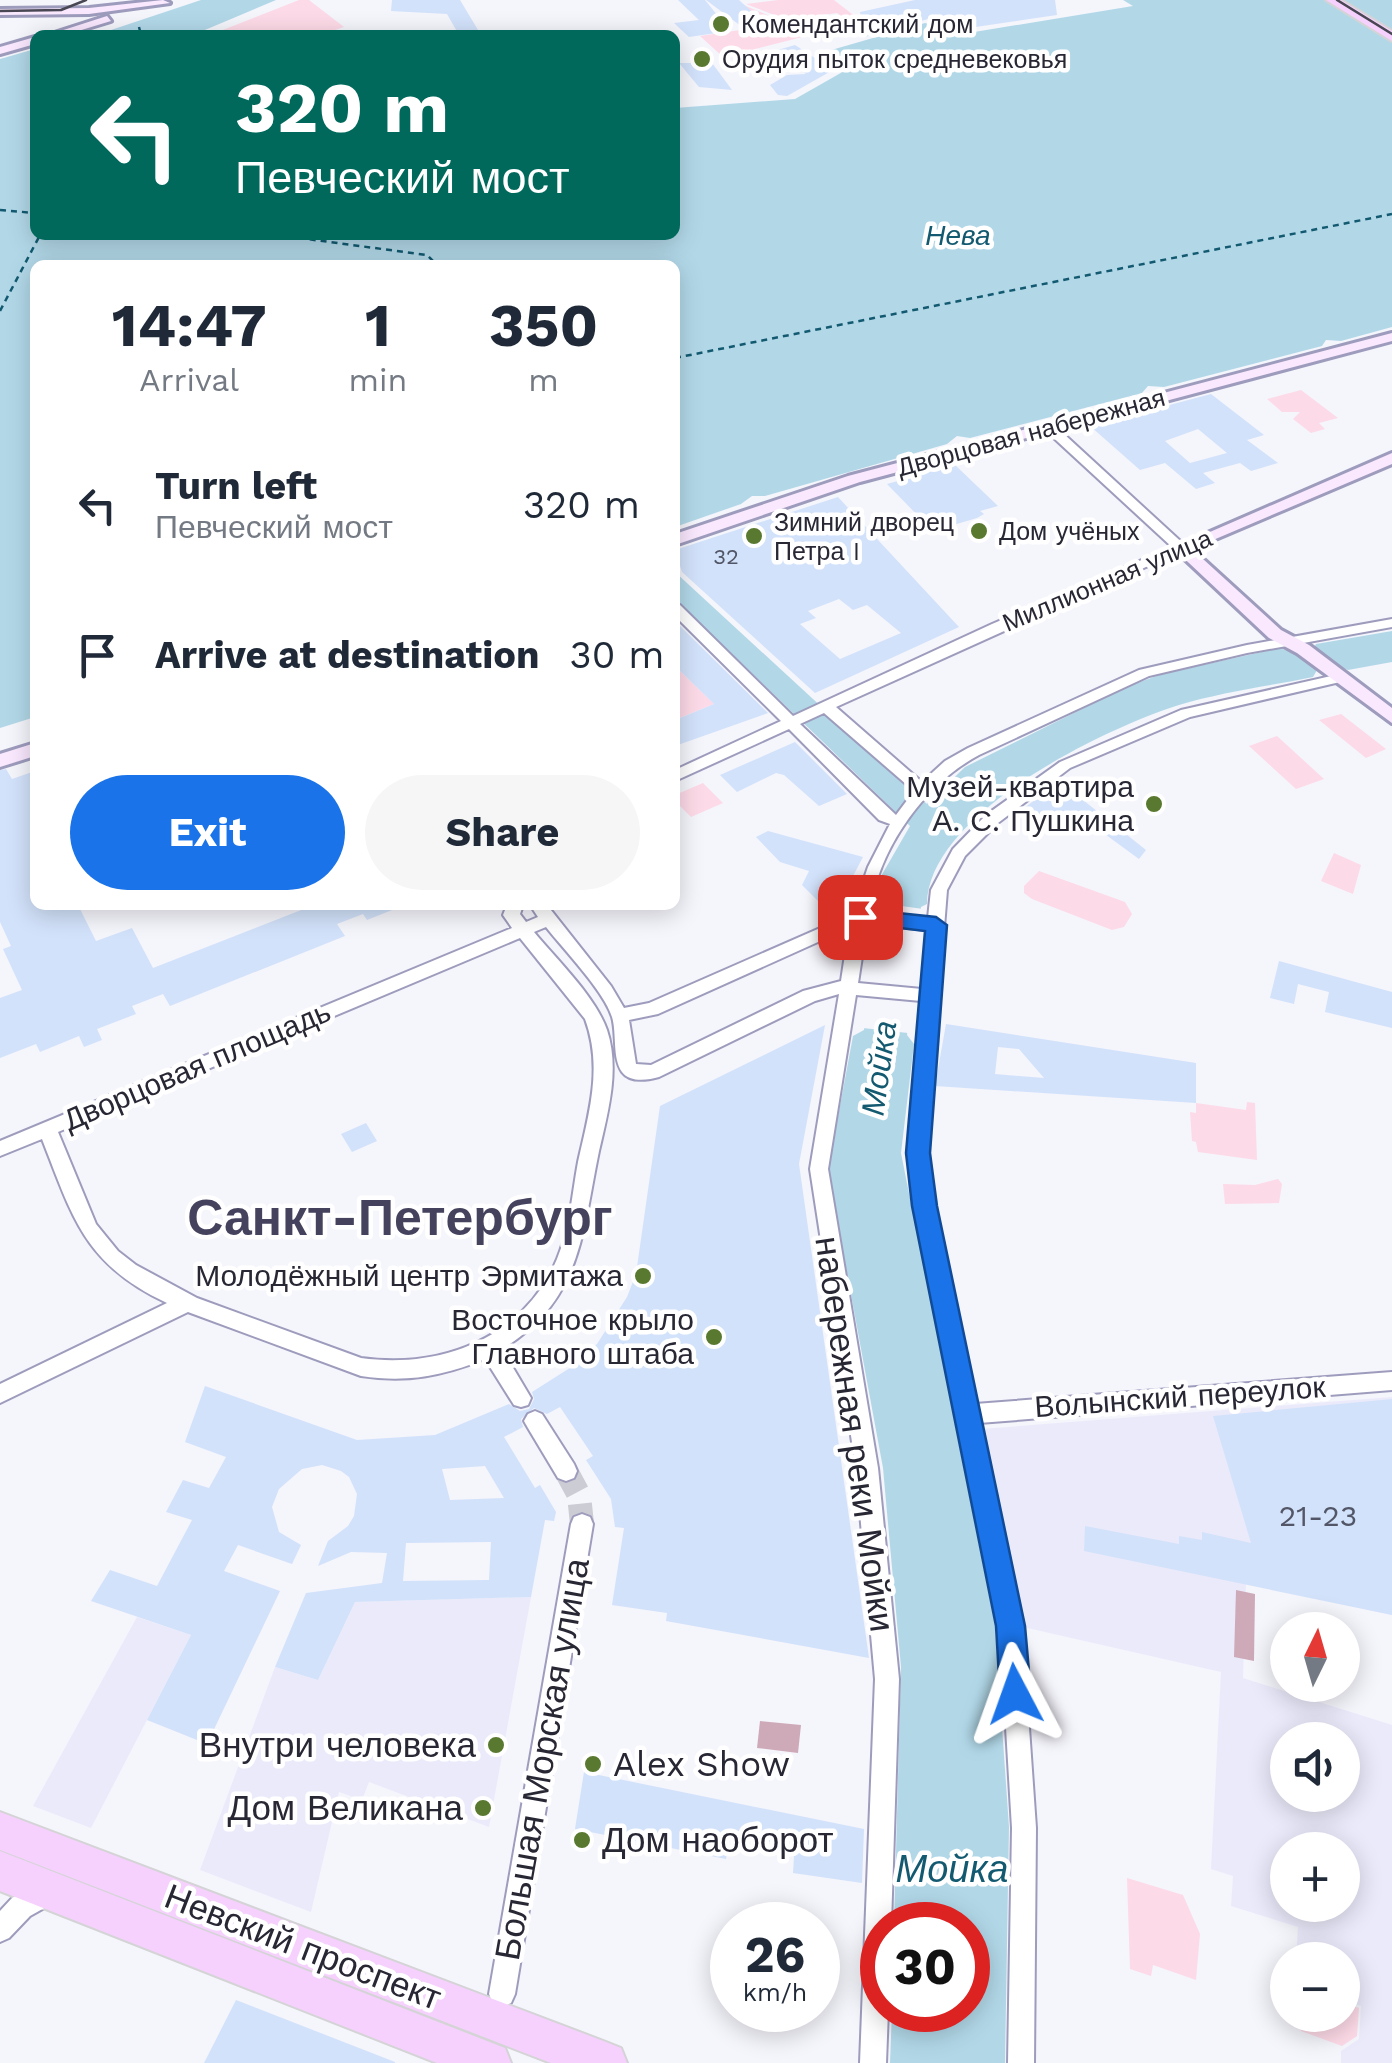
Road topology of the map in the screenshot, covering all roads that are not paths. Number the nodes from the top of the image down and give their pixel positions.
1 (1332, 0) edge
2 (1346, 0) edge
3 (167, 1) edge
4 (73, 6) edge
5 (0, 9) edge
6 (75, 28) junction
7 (1392, 28) edge
8 (69, 30) edge
9 (1392, 37) edge
10 (30, 42) edge
11 (0, 51) edge
12 (1392, 337) edge
13 (1048, 427) junction
14 (1392, 458) edge
15 (680, 538) edge
16 (1181, 548) junction
17 (680, 613) edge
18 (1392, 624) edge
19 (1294, 645) junction
20 (1334, 674) junction
21 (826, 708) junction
22 (1392, 717) edge
23 (795, 722) junction
24 (30, 738) edge
25 (0, 747) edge
26 (30, 751) edge
27 (0, 761) edge
28 (680, 774) edge
29 (921, 793) junction
30 (900, 820) junction
31 (513, 910) edge
32 (543, 912) edge
33 (869, 918) junction
34 (929, 924) junction
35 (523, 930) junction
36 (858, 988) junction
37 (922, 995) junction
38 (620, 1014) junction
39 (48, 1129) junction
40 (0, 1149) edge
41 (188, 1302) junction
42 (488, 1346) junction
43 (1392, 1381) edge
44 (0, 1394) edge
45 (520, 1398) dead end
46 (969, 1414) junction
47 (535, 1421) dead end
48 (566, 1471) tunnel mouth
49 (582, 1524) tunnel mouth
50 (0, 1831) edge
51 (93, 1866) junction
52 (18, 1884) edge
53 (0, 1929) edge
54 (498, 2036) edge
55 (606, 2063) edge
56 (873, 2063) edge
57 (1021, 2063) edge

1 - 9 main road
2 - 7 main road
3 - 4 main road
3 - 6 main road
4 - 5 main road
4 - 6 street
6 - 8 main road
10 - 11 main road
12 - 13 main road, Дворцовая набережная
13 - 15 main road, Дворцовая набережная
13 - 16 street
14 - 16 main road, Миллионная улица
16 - 19 main road
16 - 21 street, Миллионная улица
17 - 23 street
18 - 19 street
19 - 20 main road
19 - 29 street
20 - 22 main road
20 - 34 street
21 - 23 street, Миллионная улица
21 - 29 street
23 - 28 street
23 - 30 street
24 - 25 main road
26 - 27 main road
29 - 30 street, набережная реки Мойки
30 - 33 street, набережная реки Мойки
31 - 35 street
32 - 35 street
32 - 38 street
33 - 34 street
33 - 36 street, набережная реки Мойки
33 - 38 street
34 - 37 street
35 - 39 street, Дворцовая площадь
35 - 42 street, Дворцовая площадь
36 - 37 street
36 - 38 street
36 - 56 street, набережная реки Мойки
37 - 46 street
39 - 40 street
39 - 41 street, Дворцовая площадь
41 - 42 street, Дворцовая площадь
41 - 44 street
42 - 45 street
43 - 46 street, Волынский переулок
46 - 57 street
47 - 48 street
49 - 54 street, Большая Морская улица
50 - 51 main road, Невский проспект
51 - 52 main road
51 - 54 main road, Невский проспект
52 - 53 street
52 - 54 main road, Невский проспект
54 - 55 main road, Невский проспект

